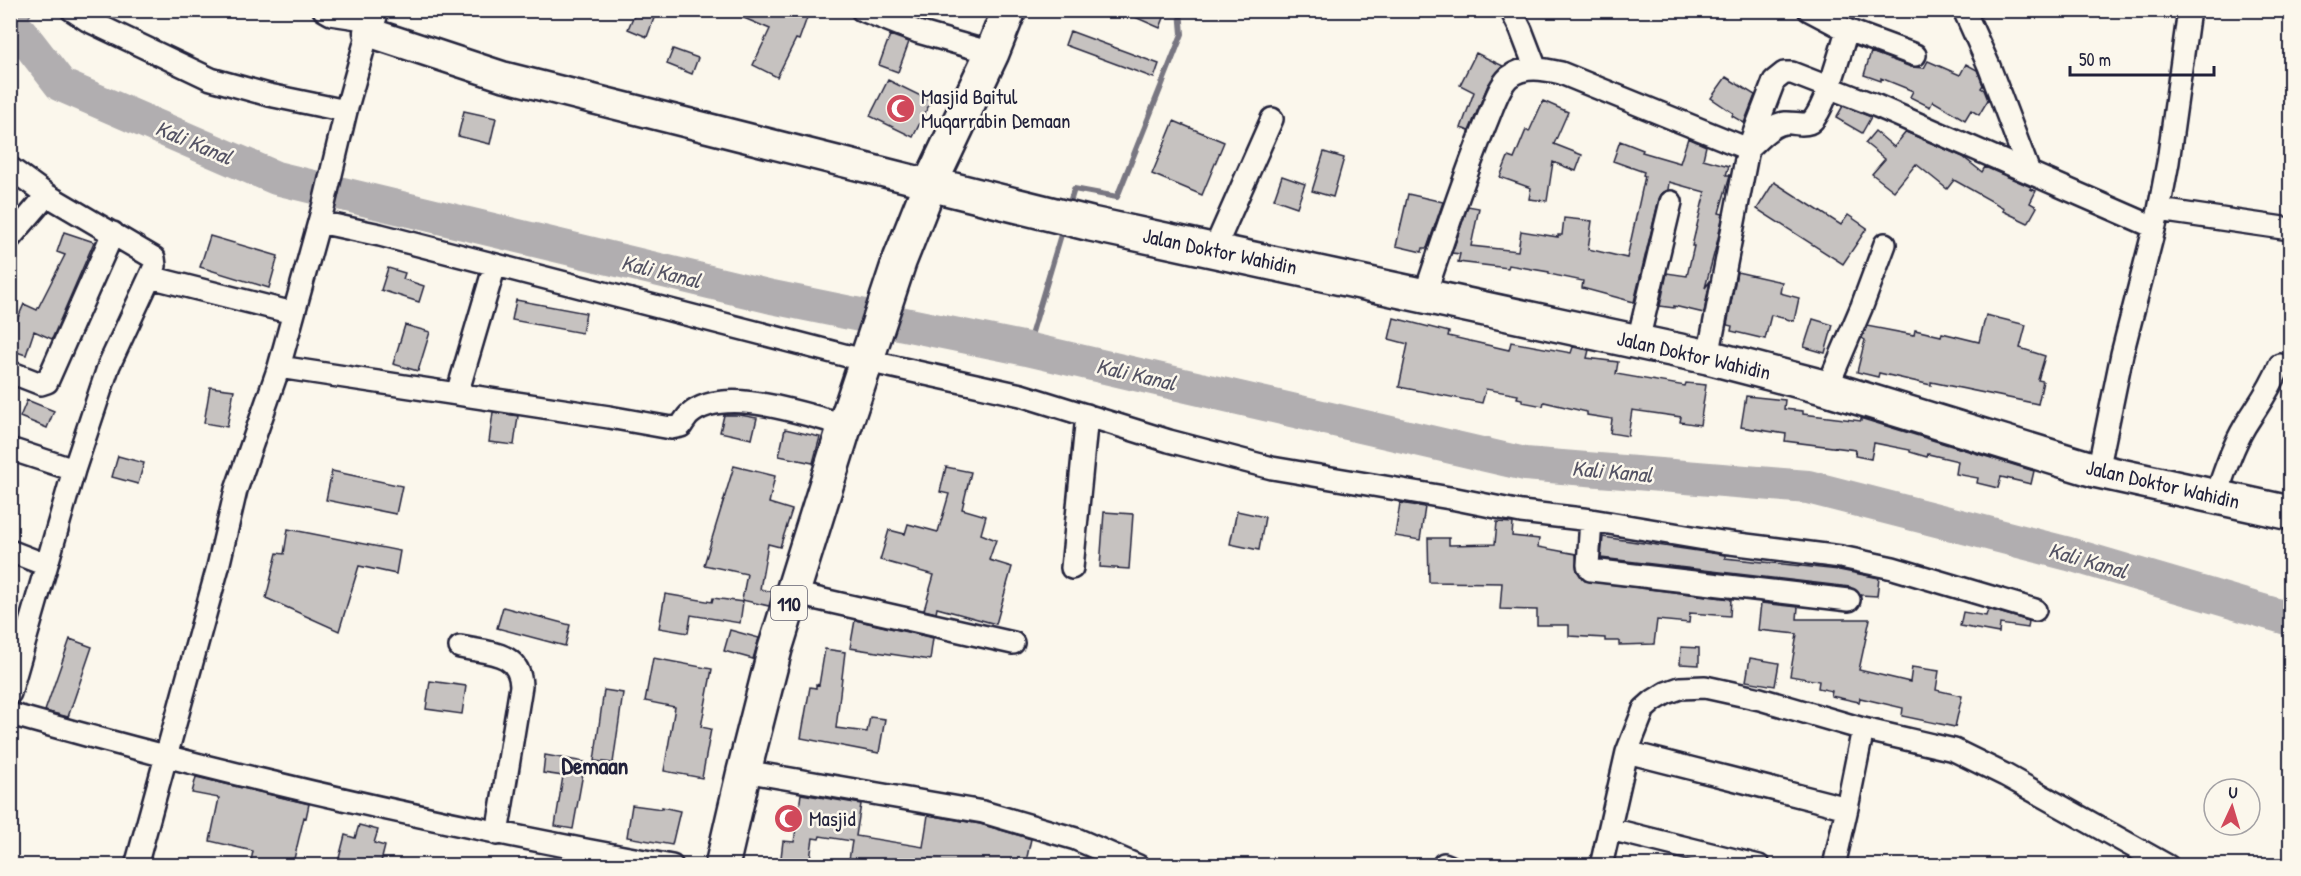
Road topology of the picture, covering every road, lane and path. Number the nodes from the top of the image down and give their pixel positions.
1 (72, 10) edge
2 (324, 10) edge
3 (862, 10) edge
4 (1009, 10) edge
5 (1510, 10) edge
6 (1809, 10) edge
7 (1964, 10) edge
8 (2188, 10) edge
9 (371, 21) edge
10 (1847, 30) junction
11 (992, 53) junction
12 (1915, 55) dead end
13 (1536, 69) junction
14 (1829, 86) junction
15 (344, 119) junction
16 (1272, 119) dead end
17 (1748, 149) junction
18 (10, 168) edge
19 (2029, 172) junction
20 (930, 184) junction
21 (47, 195) junction
22 (1671, 202) dead end
23 (321, 213) junction
24 (2156, 219) junction
25 (2290, 229) edge
26 (113, 233) junction
27 (10, 238) edge
28 (1884, 244) dead end
29 (1214, 250) junction
30 (495, 265) junction
31 (150, 277) junction
32 (1425, 294) junction
33 (293, 313) junction
34 (1638, 341) junction
35 (870, 353) junction
36 (1708, 357) junction
37 (2280, 365) dead end
38 (279, 367) junction
39 (10, 372) edge
40 (1827, 388) junction
41 (457, 394) junction
42 (1087, 415) junction
43 (845, 425) junction
44 (10, 449) edge
45 (74, 470) junction
46 (2098, 471) junction
47 (2216, 496) junction
48 (2290, 513) edge
49 (1591, 520) junction
50 (10, 551) edge
51 (46, 565) junction
52 (1071, 568) dead end
53 (792, 593) junction
54 (1849, 600) dead end
55 (2035, 610) dead end
56 (1013, 643) dead end
57 (460, 647) dead end
58 (15, 660) edge
59 (10, 693) edge
60 (10, 714) edge
61 (1863, 729) junction
62 (1627, 752) junction
63 (166, 756) junction
64 (744, 771) junction
65 (1847, 808) junction
66 (1610, 829) junction
67 (497, 834) junction
68 (136, 866) edge
69 (672, 866) edge
70 (722, 866) edge
71 (1138, 866) edge
72 (1601, 866) edge
73 (1759, 866) edge
74 (1834, 866) edge
75 (2168, 866) edge

1 - 15 street
2 - 9 street
3 - 11 street
4 - 11 main road
5 - 13 street
6 - 10 street
7 - 19 street
8 - 24 street
9 - 15 street
9 - 20 main road
10 - 12 street
10 - 14 street
11 - 20 main road
13 - 17 street
13 - 32 street
14 - 17 street
14 - 17 street
14 - 19 street
15 - 23 street
16 - 29 street
17 - 36 street
18 - 21 street
19 - 24 street
20 - 29 main road, Jalan Doktor Wahidin
20 - 35 main road, 110
21 - 26 street
21 - 27 street
22 - 34 street
23 - 30 street
23 - 33 street
24 - 25 street
24 - 46 street
26 - 31 street
26 - 39 street
28 - 40 street
29 - 32 main road, Jalan Doktor Wahidin
30 - 35 street
30 - 41 street
31 - 33 street
31 - 45 street
32 - 34 main road, Jalan Doktor Wahidin
33 - 38 street
34 - 36 main road, Jalan Doktor Wahidin
35 - 42 street
35 - 43 main road, 110
36 - 40 main road, Jalan Doktor Wahidin
37 - 47 street
38 - 41 street
38 - 63 street
40 - 46 main road, Jalan Doktor Wahidin
41 - 43 street
42 - 49 street
42 - 52 street
43 - 53 main road, 110
44 - 45 street
45 - 51 street
46 - 47 main road, Jalan Doktor Wahidin
47 - 48 main road, Jalan Doktor Wahidin
49 - 54 street
49 - 55 street
50 - 51 street
51 - 58 street
53 - 56 street
53 - 64 main road, 110
57 - 67 street
58 - 59 street
60 - 63 street
61 - 62 street
61 - 65 street
61 - 75 street
62 - 65 street
62 - 66 street
63 - 67 street
63 - 68 street
64 - 70 main road, 110
64 - 71 street
65 - 74 street
66 - 72 street
66 - 73 street
67 - 69 street

